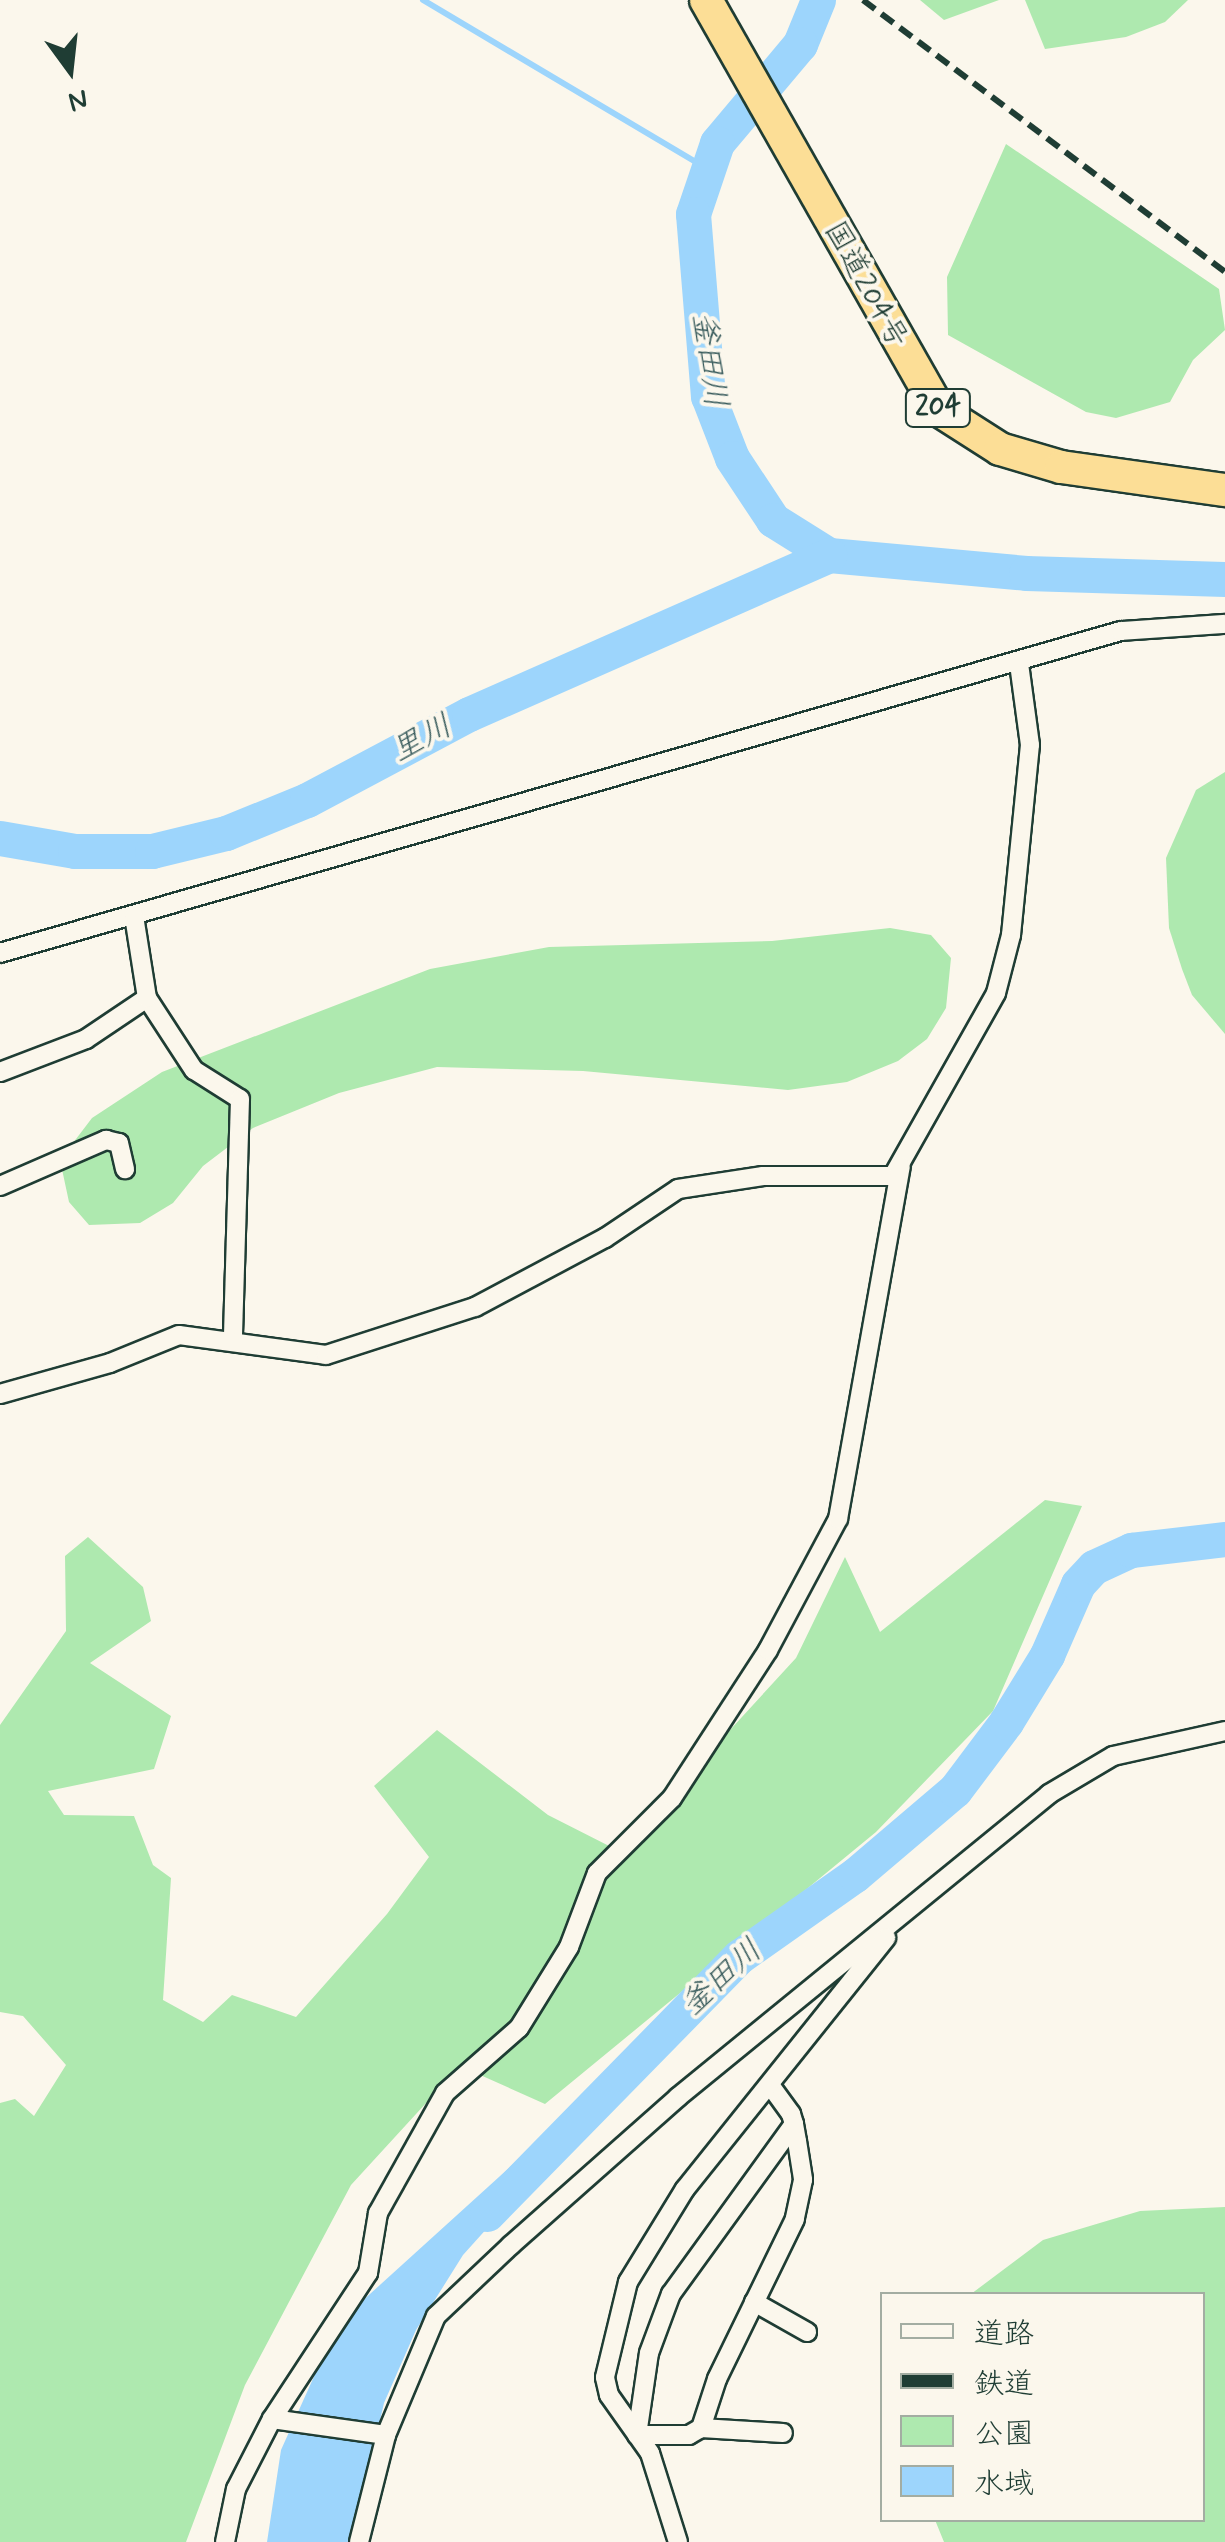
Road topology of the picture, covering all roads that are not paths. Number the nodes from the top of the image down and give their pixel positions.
1 (706, 0) edge
2 (1225, 490) edge
3 (1225, 624) edge
4 (1018, 664) junction
5 (134, 916) junction
6 (0, 953) edge
7 (147, 998) junction
8 (0, 1072) edge
9 (901, 1167) junction
10 (125, 1169) dead end
11 (0, 1186) edge
12 (234, 1341) junction
13 (0, 1394) edge
14 (1225, 1731) edge
15 (908, 1910) junction
16 (770, 2085) junction
17 (794, 2124) junction
18 (754, 2302) junction
19 (807, 2332) dead end
20 (281, 2419) junction
21 (701, 2428) junction
22 (383, 2434) junction
23 (783, 2434) dead end
24 (637, 2435) junction
25 (224, 2542) edge
26 (359, 2542) edge
27 (678, 2542) edge

1 - 2 highway, 国道204号 / 204
3 - 4 street
4 - 5 street
4 - 9 street
5 - 6 street
5 - 7 street
7 - 8 street
7 - 12 street
9 - 12 street
9 - 20 street
10 - 11 street
12 - 13 street
14 - 15 street
15 - 16 street
15 - 22 street
16 - 17 street
16 - 24 street
17 - 18 street
17 - 24 street
18 - 19 street
18 - 21 street
20 - 22 street
20 - 25 street
21 - 23 street
21 - 24 street
22 - 26 street
24 - 27 street

